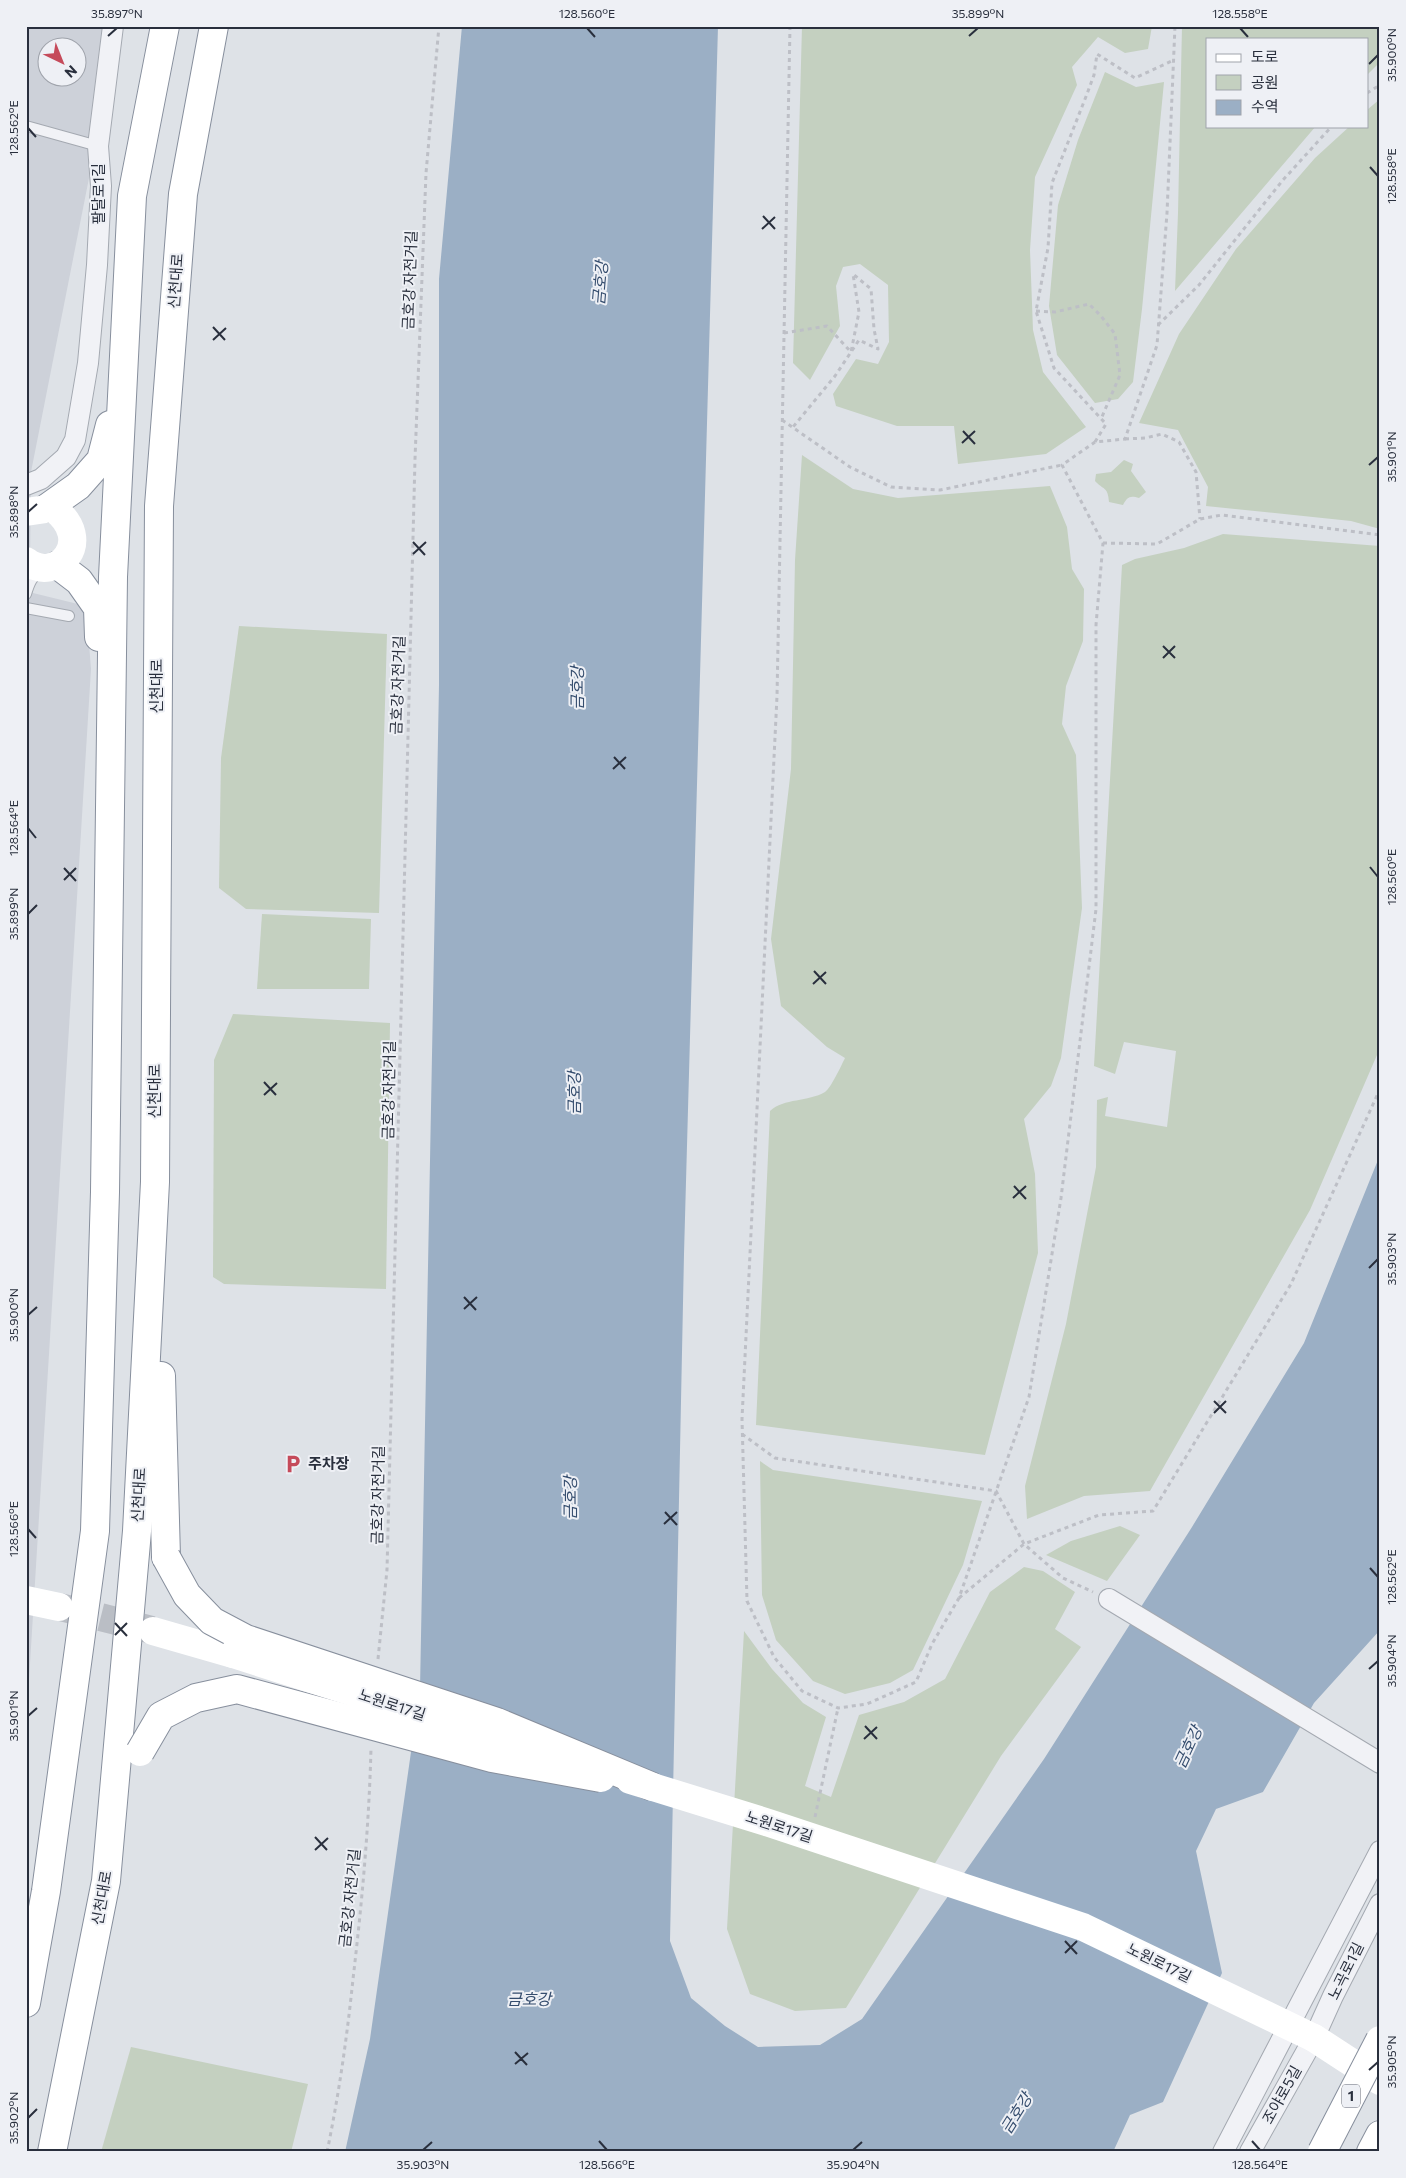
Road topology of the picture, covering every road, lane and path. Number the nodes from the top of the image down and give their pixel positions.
1 (113, 26) edge
2 (166, 26) edge
3 (214, 26) edge
4 (439, 26) edge
5 (790, 26) edge
6 (1176, 26) edge
7 (1174, 60) junction
8 (157, 70) junction
9 (1380, 85) edge
10 (1368, 92) edge
11 (26, 126) edge
12 (1330, 128) edge
13 (98, 146) junction
14 (1036, 311) junction
15 (1158, 325) junction
16 (784, 333) junction
17 (851, 352) junction
18 (1102, 419) junction
19 (782, 420) junction
20 (793, 427) junction
21 (1125, 439) junction
22 (1095, 442) junction
23 (1062, 465) junction
24 (26, 485) edge
25 (42, 509) edge
26 (1200, 519) junction
27 (1380, 536) edge
28 (1103, 543) junction
29 (43, 565) edge
30 (26, 594) edge
31 (26, 608) edge
32 (69, 616) dead end
33 (109, 876) junction
34 (1380, 1089) edge
35 (155, 1182) junction
36 (742, 1434) junction
37 (996, 1491) junction
38 (1024, 1544) junction
39 (959, 1598) junction
40 (1109, 1599) joint
41 (26, 1600) edge
42 (58, 1607) tunnel mouth
43 (153, 1631) tunnel mouth
44 (378, 1668) dead end
45 (838, 1708) junction
46 (371, 1743) dead end
47 (1380, 1763) edge
48 (653, 1787) junction
49 (811, 1837) junction
50 (1380, 1851) edge
51 (106, 1881) junction
52 (1380, 1904) edge
53 (26, 2003) edge
54 (1314, 2038) junction
55 (1380, 2040) edge
56 (1380, 2081) edge
57 (1380, 2135) edge
58 (52, 2152) edge
59 (327, 2152) edge
60 (1223, 2152) edge
61 (1250, 2152) edge
62 (1322, 2152) edge
63 (1371, 2152) edge

1 - 13 street, 팔달로1길
2 - 8 main road
3 - 35 main road, 신천대로
4 - 44 path, 금호강 자전거길
5 - 16 path
6 - 7 path
7 - 14 path
7 - 15 path
8 - 25 main road
8 - 33 main road
9 - 10 path
11 - 13 lane
12 - 15 path
13 - 24 street, 팔달로1길
14 - 18 path
14 - 18 path
15 - 21 path
16 - 17 path
16 - 19 path
17 - 17 path
17 - 20 path
18 - 22 path
19 - 20 path
19 - 36 path
20 - 23 path
21 - 22 path
21 - 26 path
22 - 23 path
23 - 28 path
25 - 29 main road
26 - 27 path
26 - 28 path
28 - 37 path
29 - 30 lane
29 - 33 main road
31 - 32 lane
33 - 53 main road
34 - 38 path
35 - 48 main road, bridge
35 - 51 main road, 신천대로
36 - 37 path
36 - 45 path
37 - 38 path
37 - 39 path
38 - 39 path
38 - 40 path
39 - 45 path
40 - 47 street
41 - 42 main road
43 - 48 main road, 노원로17길, bridge
45 - 49 path
46 - 59 path, 금호강 자전거길
48 - 49 main road, 노원로17길, bridge
48 - 51 main road, bridge
49 - 54 main road, 노원로17길, bridge
50 - 60 street
51 - 58 main road, 신천대로
52 - 54 street, 노곡로1길
54 - 56 main road, 노원로17길
54 - 61 street, 조야로5길
55 - 62 main road, 1, bridge
57 - 63 main road

